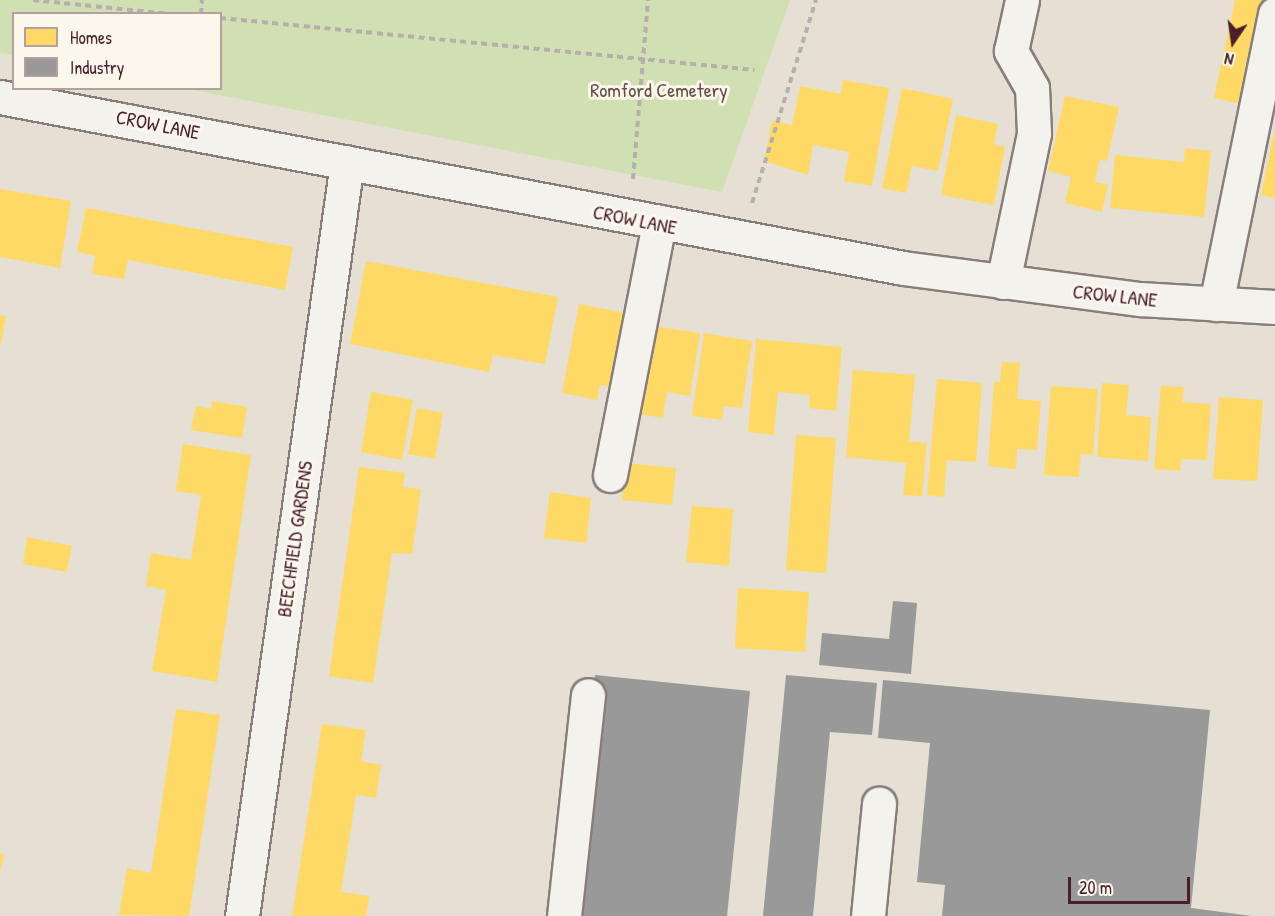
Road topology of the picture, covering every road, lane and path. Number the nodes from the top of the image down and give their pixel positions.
1 (33, 0) edge
2 (648, 0) edge
3 (816, 0) edge
4 (1022, 0) edge
5 (152, 12) edge
6 (1275, 14) edge
7 (222, 18) edge
8 (642, 60) junction
9 (754, 70) dead end
10 (0, 97) edge
11 (347, 162) junction
12 (644, 220) junction
13 (741, 240) junction
14 (1003, 282) junction
15 (1216, 304) junction
16 (1275, 307) edge
17 (610, 475) dead end
18 (588, 694) dead end
19 (879, 804) dead end
20 (242, 916) edge
21 (564, 916) edge
22 (868, 916) edge

1 - 5 path
2 - 8 path
3 - 13 path
4 - 14 street
6 - 15 street
7 - 8 path
8 - 9 path
8 - 12 path
10 - 11 street, CROW LANE
11 - 12 street, CROW LANE
11 - 20 street, BEECHFIELD GARDENS
12 - 13 street, CROW LANE
12 - 17 street
13 - 14 street, CROW LANE
14 - 15 street, CROW LANE
15 - 16 street, CROW LANE
18 - 21 street
19 - 22 street

